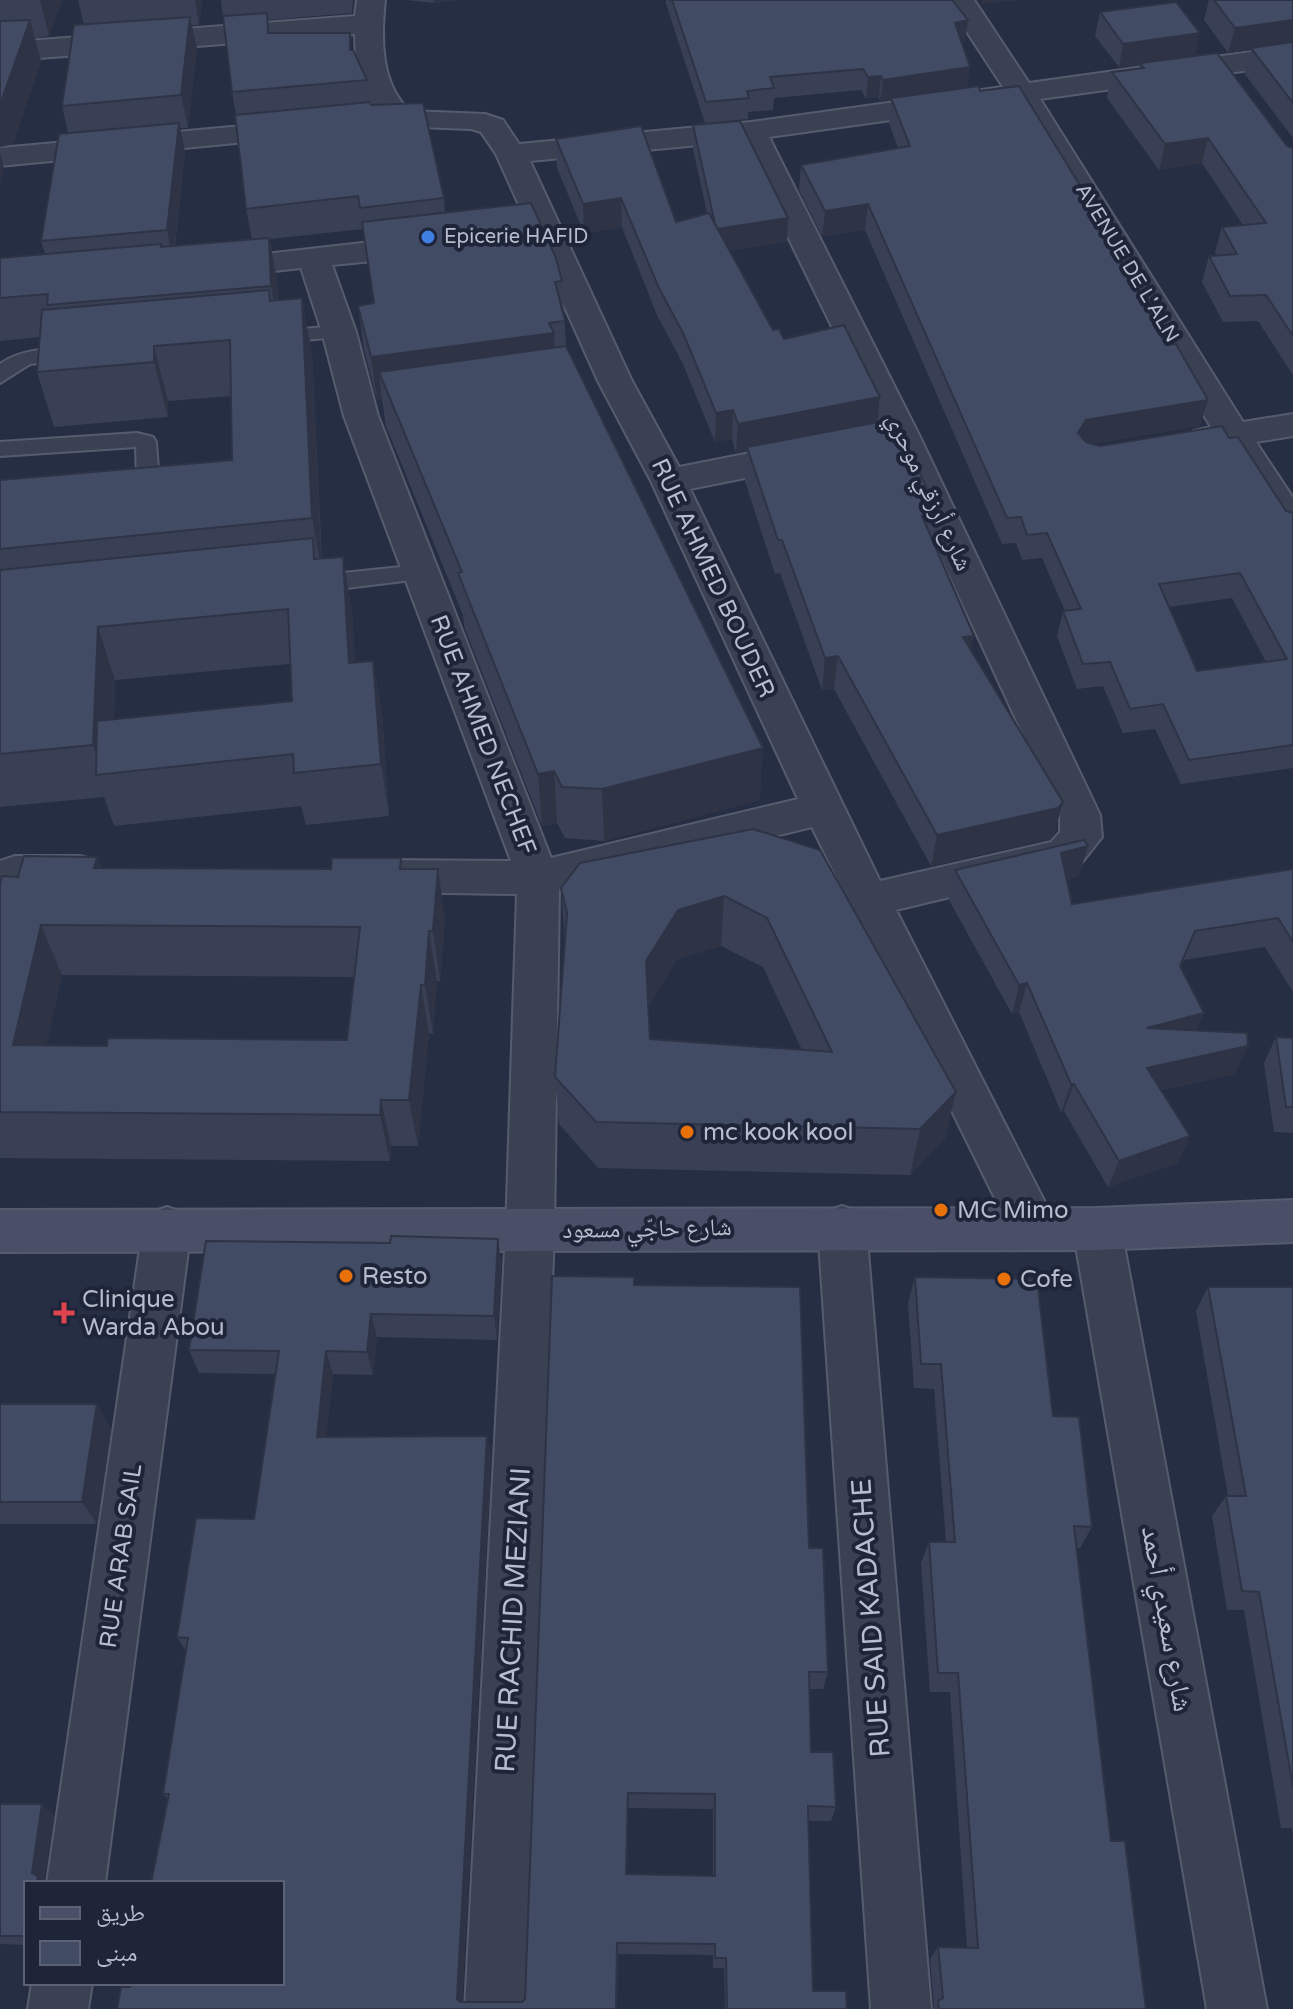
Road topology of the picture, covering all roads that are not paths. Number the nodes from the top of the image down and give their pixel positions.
1 (960, 0) edge
2 (369, 12) edge
3 (0, 52) edge
4 (1293, 55) edge
5 (1213, 56) junction
6 (1239, 91) edge
7 (1023, 92) junction
8 (324, 128) edge
9 (751, 131) junction
10 (511, 154) junction
11 (0, 157) edge
12 (453, 242) edge
13 (314, 259) junction
14 (188, 270) edge
15 (339, 332) junction
16 (261, 338) edge
17 (89, 353) edge
18 (0, 377) edge
19 (1293, 425) edge
20 (1232, 435) junction
21 (871, 441) junction
22 (1170, 445) edge
23 (0, 449) edge
24 (669, 481) junction
25 (118, 499) edge
26 (1293, 526) edge
27 (420, 573) junction
28 (297, 585) edge
29 (823, 809) junction
30 (110, 873) edge
31 (348, 876) edge
32 (0, 877) edge
33 (538, 878) junction
34 (869, 900) junction
35 (1293, 1221) edge
36 (842, 1227) junction
37 (167, 1228) junction
38 (1034, 1228) junction
39 (1097, 1229) junction
40 (0, 1231) edge
41 (530, 1231) junction
42 (76, 1881) edge
43 (62, 1985) edge
44 (58, 2009) edge
45 (495, 2009) edge
46 (901, 2009) edge
47 (1237, 2009) edge

1 - 7 street, AVENUE DE L'ALN
2 - 3 street
2 - 10 street, RUE AHMED BOUDER
4 - 5 street
5 - 6 street
5 - 7 street
7 - 9 street
7 - 20 street, AVENUE DE L'ALN
8 - 11 street
9 - 10 street
9 - 21 street, شارع أرزقي موحري
10 - 24 street, RUE AHMED BOUDER
12 - 13 street
13 - 14 street
13 - 15 street, RUE AHMED NECHEF
15 - 16 lane
15 - 27 street, RUE AHMED NECHEF
17 - 18 lane
19 - 20 street
20 - 22 street
20 - 26 street, AVENUE DE L'ALN
21 - 24 street
21 - 34 street, شارع أرزقي موحري
23 - 25 lane
24 - 29 street, RUE AHMED BOUDER
27 - 28 lane
27 - 33 street, RUE AHMED NECHEF
29 - 33 street
29 - 34 street, RUE AHMED BOUDER
30 - 32 street
31 - 33 street
33 - 41 street, RUE AHMED NECHEF
34 - 38 street, RUE AHMED BOUDER
35 - 39 main road, شارع حاجّي مسعود
36 - 38 main road, شارع حاجّي مسعود
36 - 41 main road, شارع حاجّي مسعود
36 - 46 street, RUE SAID KADACHE
37 - 40 main road, شارع حاجّي مسعود
37 - 41 main road, شارع حاجّي مسعود
37 - 42 street, RUE ARAB SAIL
38 - 39 main road, شارع حاجّي مسعود
39 - 47 street, شارع سعيدي أحمد
41 - 45 street, RUE RACHID MEZIANI
43 - 44 street

